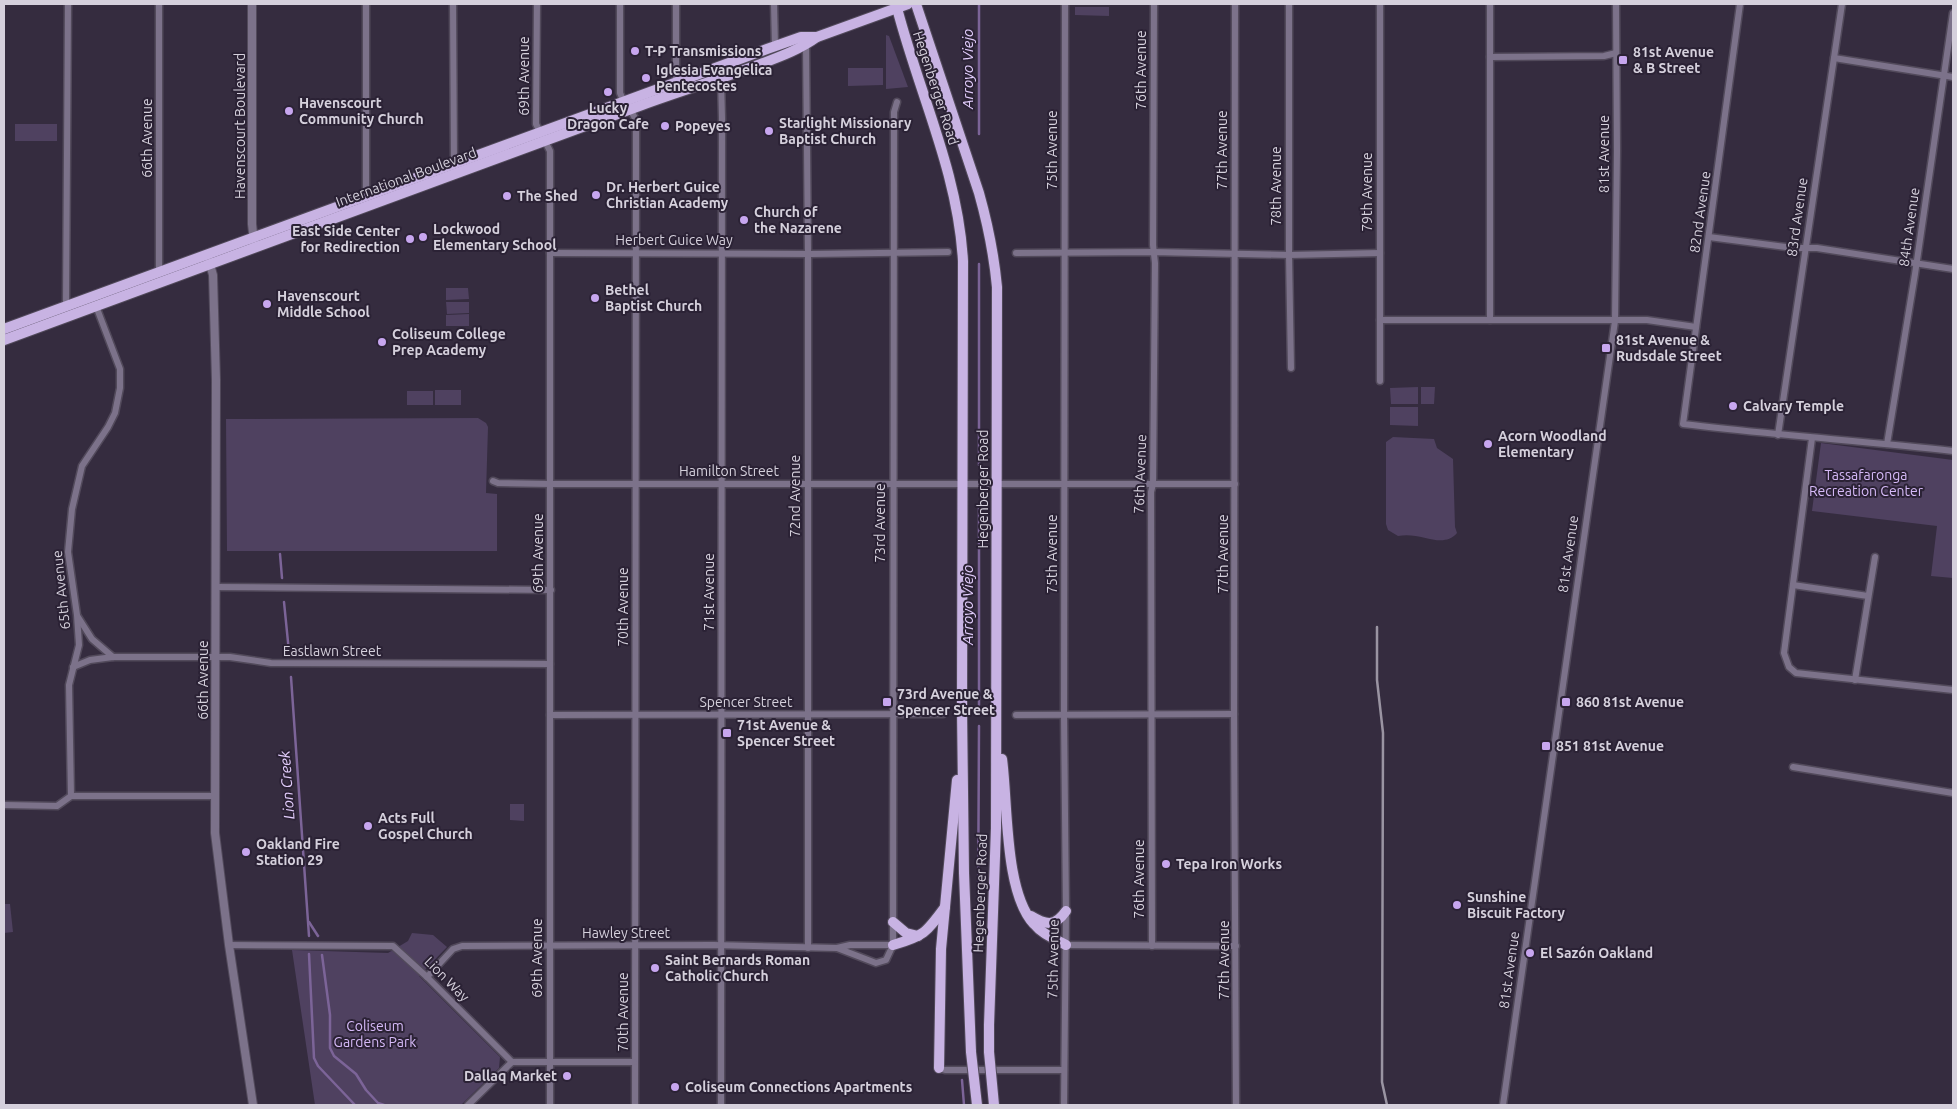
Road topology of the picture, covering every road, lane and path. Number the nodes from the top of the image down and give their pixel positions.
1 (68, 4) edge
2 (159, 4) edge
3 (252, 4) edge
4 (366, 4) edge
5 (453, 4) edge
6 (537, 4) edge
7 (620, 4) edge
8 (676, 4) edge
9 (774, 4) edge
10 (908, 4) edge
11 (916, 4) edge
12 (1065, 4) edge
13 (1154, 4) edge
14 (1235, 4) edge
15 (1289, 4) edge
16 (1380, 4) edge
17 (1490, 4) edge
18 (1616, 4) edge
19 (1740, 4) edge
20 (1842, 4) edge
21 (897, 8) junction
22 (1953, 13) edge
23 (817, 37) junction
24 (806, 45) junction
25 (774, 46) junction
26 (1616, 53) junction
27 (1490, 56) junction
28 (1834, 58) junction
29 (1944, 76) junction
30 (1953, 77) edge
31 (721, 80) junction
32 (676, 83) junction
33 (897, 102) dead end
34 (627, 106) junction
35 (543, 136) junction
36 (454, 164) junction
37 (366, 195) junction
38 (253, 236) junction
39 (1709, 238) junction
40 (256, 248) junction
41 (1806, 248) junction
42 (948, 252) dead end
43 (1065, 252) junction
44 (1153, 252) junction
45 (550, 253) junction
46 (636, 253) junction
47 (722, 253) junction
48 (894, 253) junction
49 (1016, 253) dead end
50 (1380, 253) junction
51 (207, 254) junction
52 (808, 254) junction
53 (1234, 254) junction
54 (1289, 255) junction
55 (1916, 263) junction
56 (210, 265) junction
57 (1953, 269) edge
58 (159, 271) junction
59 (66, 305) junction
60 (96, 306) junction
61 (1380, 320) junction
62 (1490, 320) junction
63 (1615, 321) junction
64 (1696, 327) junction
65 (4, 329) edge
66 (4, 340) edge
67 (1291, 368) dead end
68 (1380, 381) dead end
69 (1778, 435) junction
70 (1812, 438) junction
71 (1888, 444) junction
72 (1953, 451) edge
73 (493, 481) dead end
74 (722, 483) junction
75 (550, 484) junction
76 (636, 484) junction
77 (808, 484) junction
78 (892, 484) junction
79 (961, 484) junction
80 (996, 484) junction
81 (1065, 484) junction
82 (1153, 484) junction
83 (1236, 484) junction
84 (1875, 557) dead end
85 (1793, 585) junction
86 (216, 587) junction
87 (551, 590) junction
88 (1868, 596) junction
89 (77, 615) junction
90 (113, 657) junction
91 (216, 658) junction
92 (550, 664) junction
93 (73, 667) junction
94 (1855, 680) junction
95 (1953, 690) edge
96 (550, 714) junction
97 (808, 714) junction
98 (943, 714) dead end
99 (962, 714) junction
100 (996, 714) junction
101 (1064, 714) junction
102 (1234, 714) junction
103 (636, 715) junction
104 (722, 715) junction
105 (893, 715) junction
106 (1016, 715) dead end
107 (1150, 715) junction
108 (1793, 767) dead end
109 (1953, 793) edge
110 (71, 796) junction
111 (215, 796) junction
112 (4, 805) edge
113 (946, 906) junction
114 (1066, 911) junction
115 (1025, 912) junction
116 (893, 922) junction
117 (918, 936) junction
118 (229, 945) junction
119 (636, 945) junction
120 (893, 945) junction
121 (1066, 945) junction
122 (550, 946) junction
123 (721, 946) junction
124 (1152, 946) junction
125 (1236, 946) junction
126 (808, 948) junction
127 (837, 948) junction
128 (427, 977) junction
129 (550, 1061) junction
130 (512, 1062) junction
131 (634, 1062) junction
132 (939, 1068) joint
133 (1064, 1070) junction
134 (253, 1105) edge
135 (468, 1105) edge
136 (550, 1105) edge
137 (635, 1105) edge
138 (721, 1105) edge
139 (976, 1105) edge
140 (994, 1105) edge
141 (1064, 1105) edge
142 (1236, 1105) edge
143 (1503, 1105) edge

1 - 59 street
2 - 58 street, 66th Avenue
3 - 38 street, Havenscourt Boulevard
4 - 37 street
5 - 36 street
6 - 35 street, 69th Avenue
7 - 34 street, 70th Avenue
8 - 32 street
9 - 25 street
10 - 21 main road, International Boulevard
11 - 80 main road, Hegenberger Road
12 - 43 street, 75th Avenue
13 - 44 street, 76th Avenue
14 - 53 street, 77th Avenue
15 - 54 street, 78th Avenue
16 - 50 street, 79th Avenue
17 - 27 street
18 - 26 street, 81st Avenue
19 - 39 street, 82nd Avenue
20 - 28 street, 83rd Avenue
21 - 23 main road, International Boulevard
21 - 79 main road, Hegenberger Road
22 - 29 street, 84th Avenue
23 - 24 main road, International Boulevard
23 - 25 main road, International Boulevard
24 - 31 main road, International Boulevard
24 - 52 street, 72nd Avenue
25 - 32 main road, International Boulevard
26 - 27 street
26 - 63 street, 81st Avenue
27 - 62 street
28 - 29 street
28 - 41 street, 83rd Avenue
29 - 30 street
29 - 55 street, 84th Avenue
31 - 34 main road, International Boulevard
31 - 47 street, 71st Avenue
32 - 34 main road, International Boulevard
33 - 48 street, 73rd Avenue
34 - 35 main road, International Boulevard
34 - 46 street, 70th Avenue
35 - 36 main road, International Boulevard
35 - 40 main road, International Boulevard
35 - 45 street, 69th Avenue
36 - 37 main road, International Boulevard
37 - 38 main road, International Boulevard
38 - 40 street, Havenscourt Boulevard
38 - 51 main road, International Boulevard
39 - 41 street
39 - 64 street, 82nd Avenue
40 - 56 main road, International Boulevard
41 - 55 street
41 - 69 street, 83rd Avenue
42 - 48 street, Herbert Guice Way
43 - 44 street
43 - 49 street
43 - 81 street, 75th Avenue
44 - 53 street
44 - 82 street, 76th Avenue
45 - 46 street, Herbert Guice Way
45 - 75 street, 69th Avenue
46 - 47 street, Herbert Guice Way
46 - 76 street, 70th Avenue
47 - 52 street, Herbert Guice Way
47 - 74 street, 71st Avenue
48 - 52 street, Herbert Guice Way
48 - 78 street, 73rd Avenue
50 - 54 street
50 - 61 street, 79th Avenue
51 - 56 street, 66th Avenue
51 - 58 main road, International Boulevard
52 - 77 street, 72nd Avenue
53 - 54 street
53 - 83 street, 77th Avenue
54 - 67 street, 78th Avenue
55 - 57 street
55 - 71 street, 84th Avenue
56 - 60 main road, International Boulevard
56 - 86 street, 66th Avenue
58 - 59 main road, International Boulevard
59 - 65 main road, International Boulevard
60 - 66 main road, International Boulevard
60 - 89 street, 65th Avenue
61 - 62 street
61 - 68 street, 79th Avenue
62 - 63 street
63 - 64 street
63 - 143 street, 81st Avenue
64 - 69 street, 82nd Avenue
69 - 70 street
70 - 71 street
70 - 85 street
71 - 72 street
73 - 75 street, Hamilton Street
74 - 76 street, Hamilton Street
74 - 77 street, Hamilton Street
74 - 104 street, 71st Avenue
75 - 76 street, Hamilton Street
75 - 87 street, 69th Avenue
76 - 103 street, 70th Avenue
77 - 78 street, Hamilton Street
77 - 97 street, 72nd Avenue
78 - 79 street, Hamilton Street
78 - 105 street, 73rd Avenue
79 - 80 street, Hamilton Street
79 - 99 main road, Hegenberger Road
80 - 81 street, Hamilton Street
80 - 100 main road, Hegenberger Road
81 - 82 street, Hamilton Street
81 - 101 street, 75th Avenue
82 - 83 street, Hamilton Street
82 - 107 street, 76th Avenue
83 - 102 street, 77th Avenue
84 - 88 street
85 - 88 street
85 - 94 street
86 - 87 street
86 - 91 street, 66th Avenue
87 - 92 street, 69th Avenue
88 - 94 street
89 - 90 street
89 - 93 street, 65th Avenue
90 - 91 street, Eastlawn Street
90 - 93 street, Eastlawn Street
91 - 92 street, Eastlawn Street
91 - 111 street, 66th Avenue
92 - 96 street, 69th Avenue
93 - 110 street, 65th Avenue
94 - 95 street
96 - 103 street, Spencer Street
96 - 122 street, 69th Avenue
97 - 104 street, Spencer Street
97 - 105 street, Spencer Street
97 - 126 street, 72nd Avenue
98 - 105 street, Spencer Street
99 - 113 main road
99 - 139 main road, Hegenberger Road, bridge
100 - 115 main road
100 - 140 main road, Hegenberger Road, bridge
101 - 106 street
101 - 107 street
101 - 114 street, 75th Avenue
102 - 107 street
102 - 125 street, 77th Avenue
103 - 104 street, Spencer Street
103 - 119 street, 70th Avenue
104 - 123 street, 71st Avenue
105 - 116 street, 73rd Avenue
107 - 124 street, 76th Avenue
108 - 109 street
110 - 111 street
110 - 112 street
111 - 118 street, 66th Avenue
113 - 117 main road
113 - 132 main road
114 - 115 main road
114 - 121 street, 75th Avenue
115 - 121 main road
116 - 117 main road
116 - 120 street, 73rd Avenue
117 - 120 main road
118 - 128 street, Lion Way
118 - 134 street, 66th Avenue
119 - 122 street, Hawley Street
119 - 123 street, Hawley Street
119 - 131 street, 70th Avenue
120 - 127 street, Hawley Street
120 - 127 street, Hawley Street
121 - 124 street
121 - 133 street, 75th Avenue
122 - 128 street, Hawley Street
122 - 129 street, 69th Avenue
123 - 126 street, Hawley Street
123 - 138 street, 71st Avenue
124 - 125 street
125 - 142 street, 77th Avenue
126 - 127 street, Hawley Street
128 - 130 street, Lion Way
129 - 130 street
129 - 131 street
129 - 136 street, 69th Avenue
130 - 135 street
131 - 137 street, 70th Avenue
132 - 133 street
133 - 141 street, 75th Avenue

